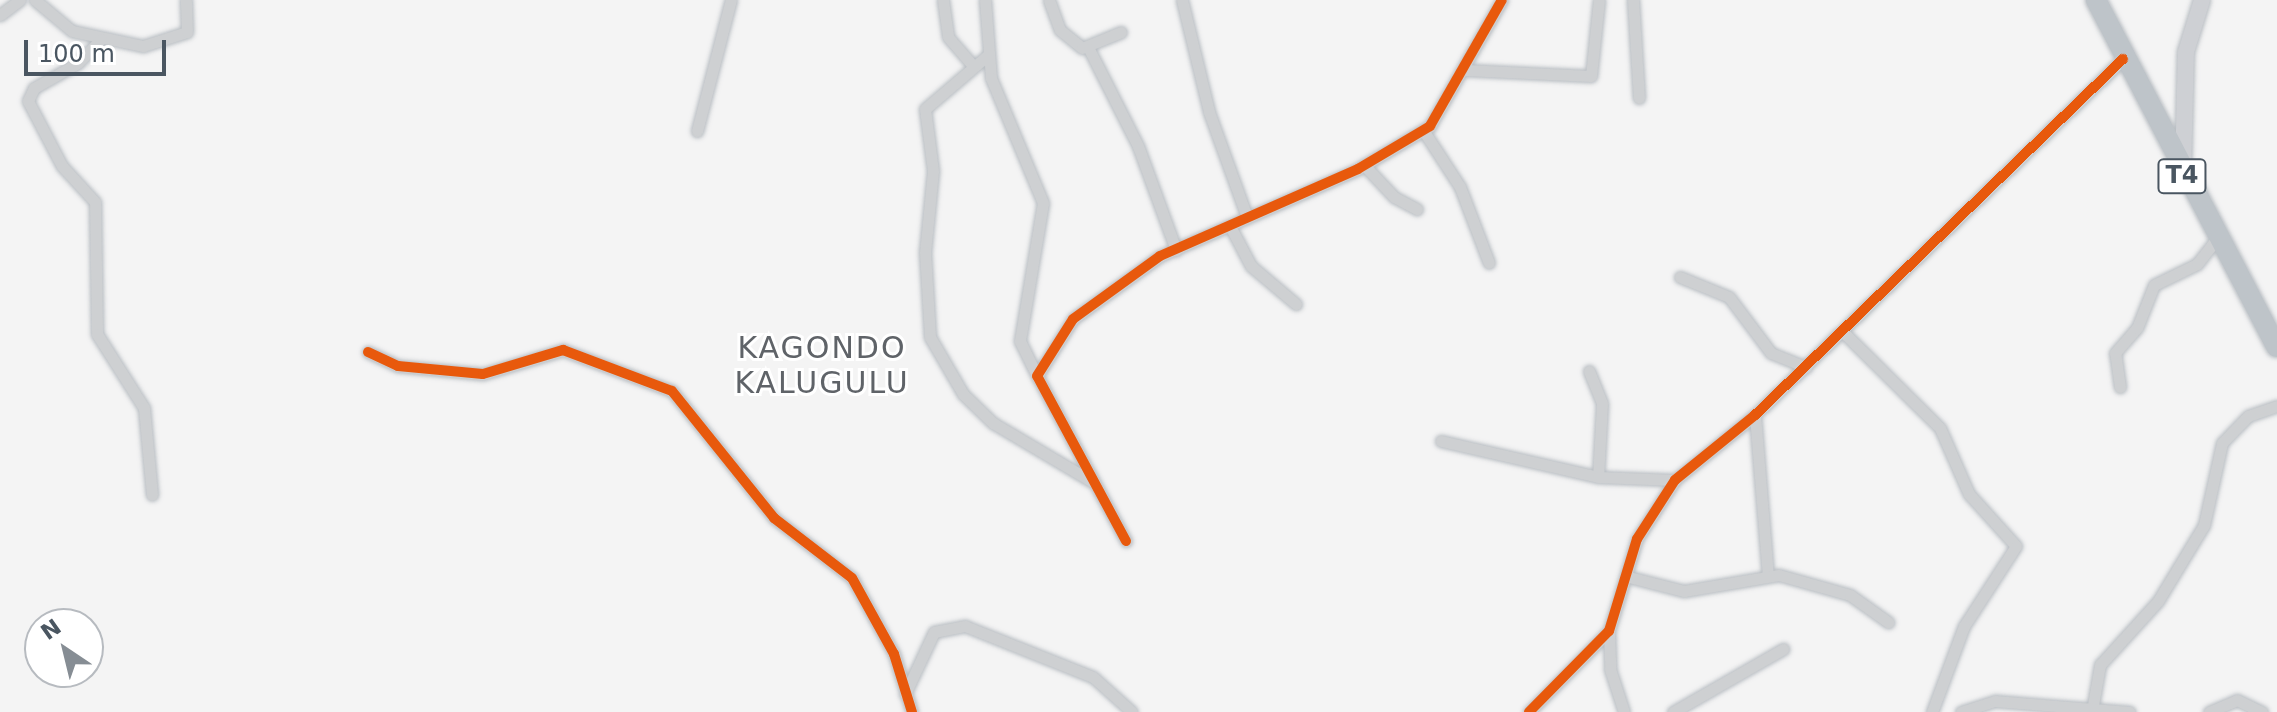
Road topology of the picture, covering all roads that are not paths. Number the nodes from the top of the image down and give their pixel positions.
1 (20, 0) edge
2 (35, 0) edge
3 (186, 0) edge
4 (731, 0) edge
5 (943, 0) edge
6 (985, 0) edge
7 (1049, 0) edge
8 (1182, 0) edge
9 (1502, 0) edge
10 (1599, 0) edge
11 (1633, 0) edge
12 (2096, 0) edge
13 (2202, 0) edge
14 (0, 15) edge
15 (1121, 32) dead end
16 (101, 39) junction
17 (1089, 49) junction
18 (988, 55) junction
19 (2123, 59) junction
20 (973, 66) junction
21 (1465, 70) junction
22 (1639, 98) dead end
23 (1423, 130) junction
24 (697, 131) dead end
25 (1364, 165) junction
26 (2182, 176) junction
27 (1417, 209) dead end
28 (1247, 217) junction
29 (1230, 226) junction
30 (2217, 238) junction
31 (1176, 250) junction
32 (1489, 263) dead end
33 (1680, 277) dead end
34 (1296, 304) dead end
35 (2272, 328) edge
36 (1842, 331) junction
37 (2277, 347) edge
38 (368, 352) dead end
39 (1806, 367) junction
40 (1589, 371) dead end
41 (1037, 376) junction
42 (2120, 387) dead end
43 (2277, 406) edge
44 (1755, 415) junction
45 (1441, 441) dead end
46 (1598, 477) junction
47 (1675, 480) junction
48 (1093, 482) junction
49 (152, 495) dead end
50 (1126, 541) dead end
51 (1768, 575) junction
52 (1629, 577) junction
53 (1888, 622) dead end
54 (1609, 631) junction
55 (1783, 649) dead end
56 (905, 696) junction
57 (2093, 705) junction
58 (912, 712) edge
59 (1132, 712) edge
60 (1529, 712) edge
61 (1624, 712) edge
62 (1673, 712) edge
63 (1932, 712) edge
64 (1961, 712) edge
65 (2129, 712) edge
66 (2209, 712) edge
67 (2262, 712) edge

1 - 14 street
2 - 16 street
3 - 16 street
4 - 24 street
5 - 20 street
6 - 18 street
7 - 17 street
8 - 28 street
9 - 21 street
10 - 21 street
11 - 22 street
12 - 19 highway, T4
13 - 26 main road
15 - 17 street
16 - 49 street
17 - 31 street
18 - 20 street
18 - 41 street
19 - 26 highway, T4
19 - 36 street
20 - 48 street
21 - 23 street
23 - 25 street
23 - 32 street
25 - 27 street
25 - 28 street
26 - 30 highway, T4
28 - 29 street
29 - 31 street
29 - 34 street
30 - 35 highway, T4
30 - 42 street
31 - 41 street
33 - 39 street
35 - 37 highway, T4
36 - 39 street
36 - 63 street
38 - 56 street
39 - 44 street
40 - 46 street
41 - 48 street
43 - 57 street
44 - 47 street
44 - 51 street
45 - 46 street
46 - 47 street
47 - 52 street
48 - 50 street
51 - 52 street
51 - 53 street
52 - 54 street
54 - 60 street
54 - 61 street
55 - 62 street
56 - 58 street
56 - 59 street
57 - 64 street
57 - 65 street
66 - 67 street

